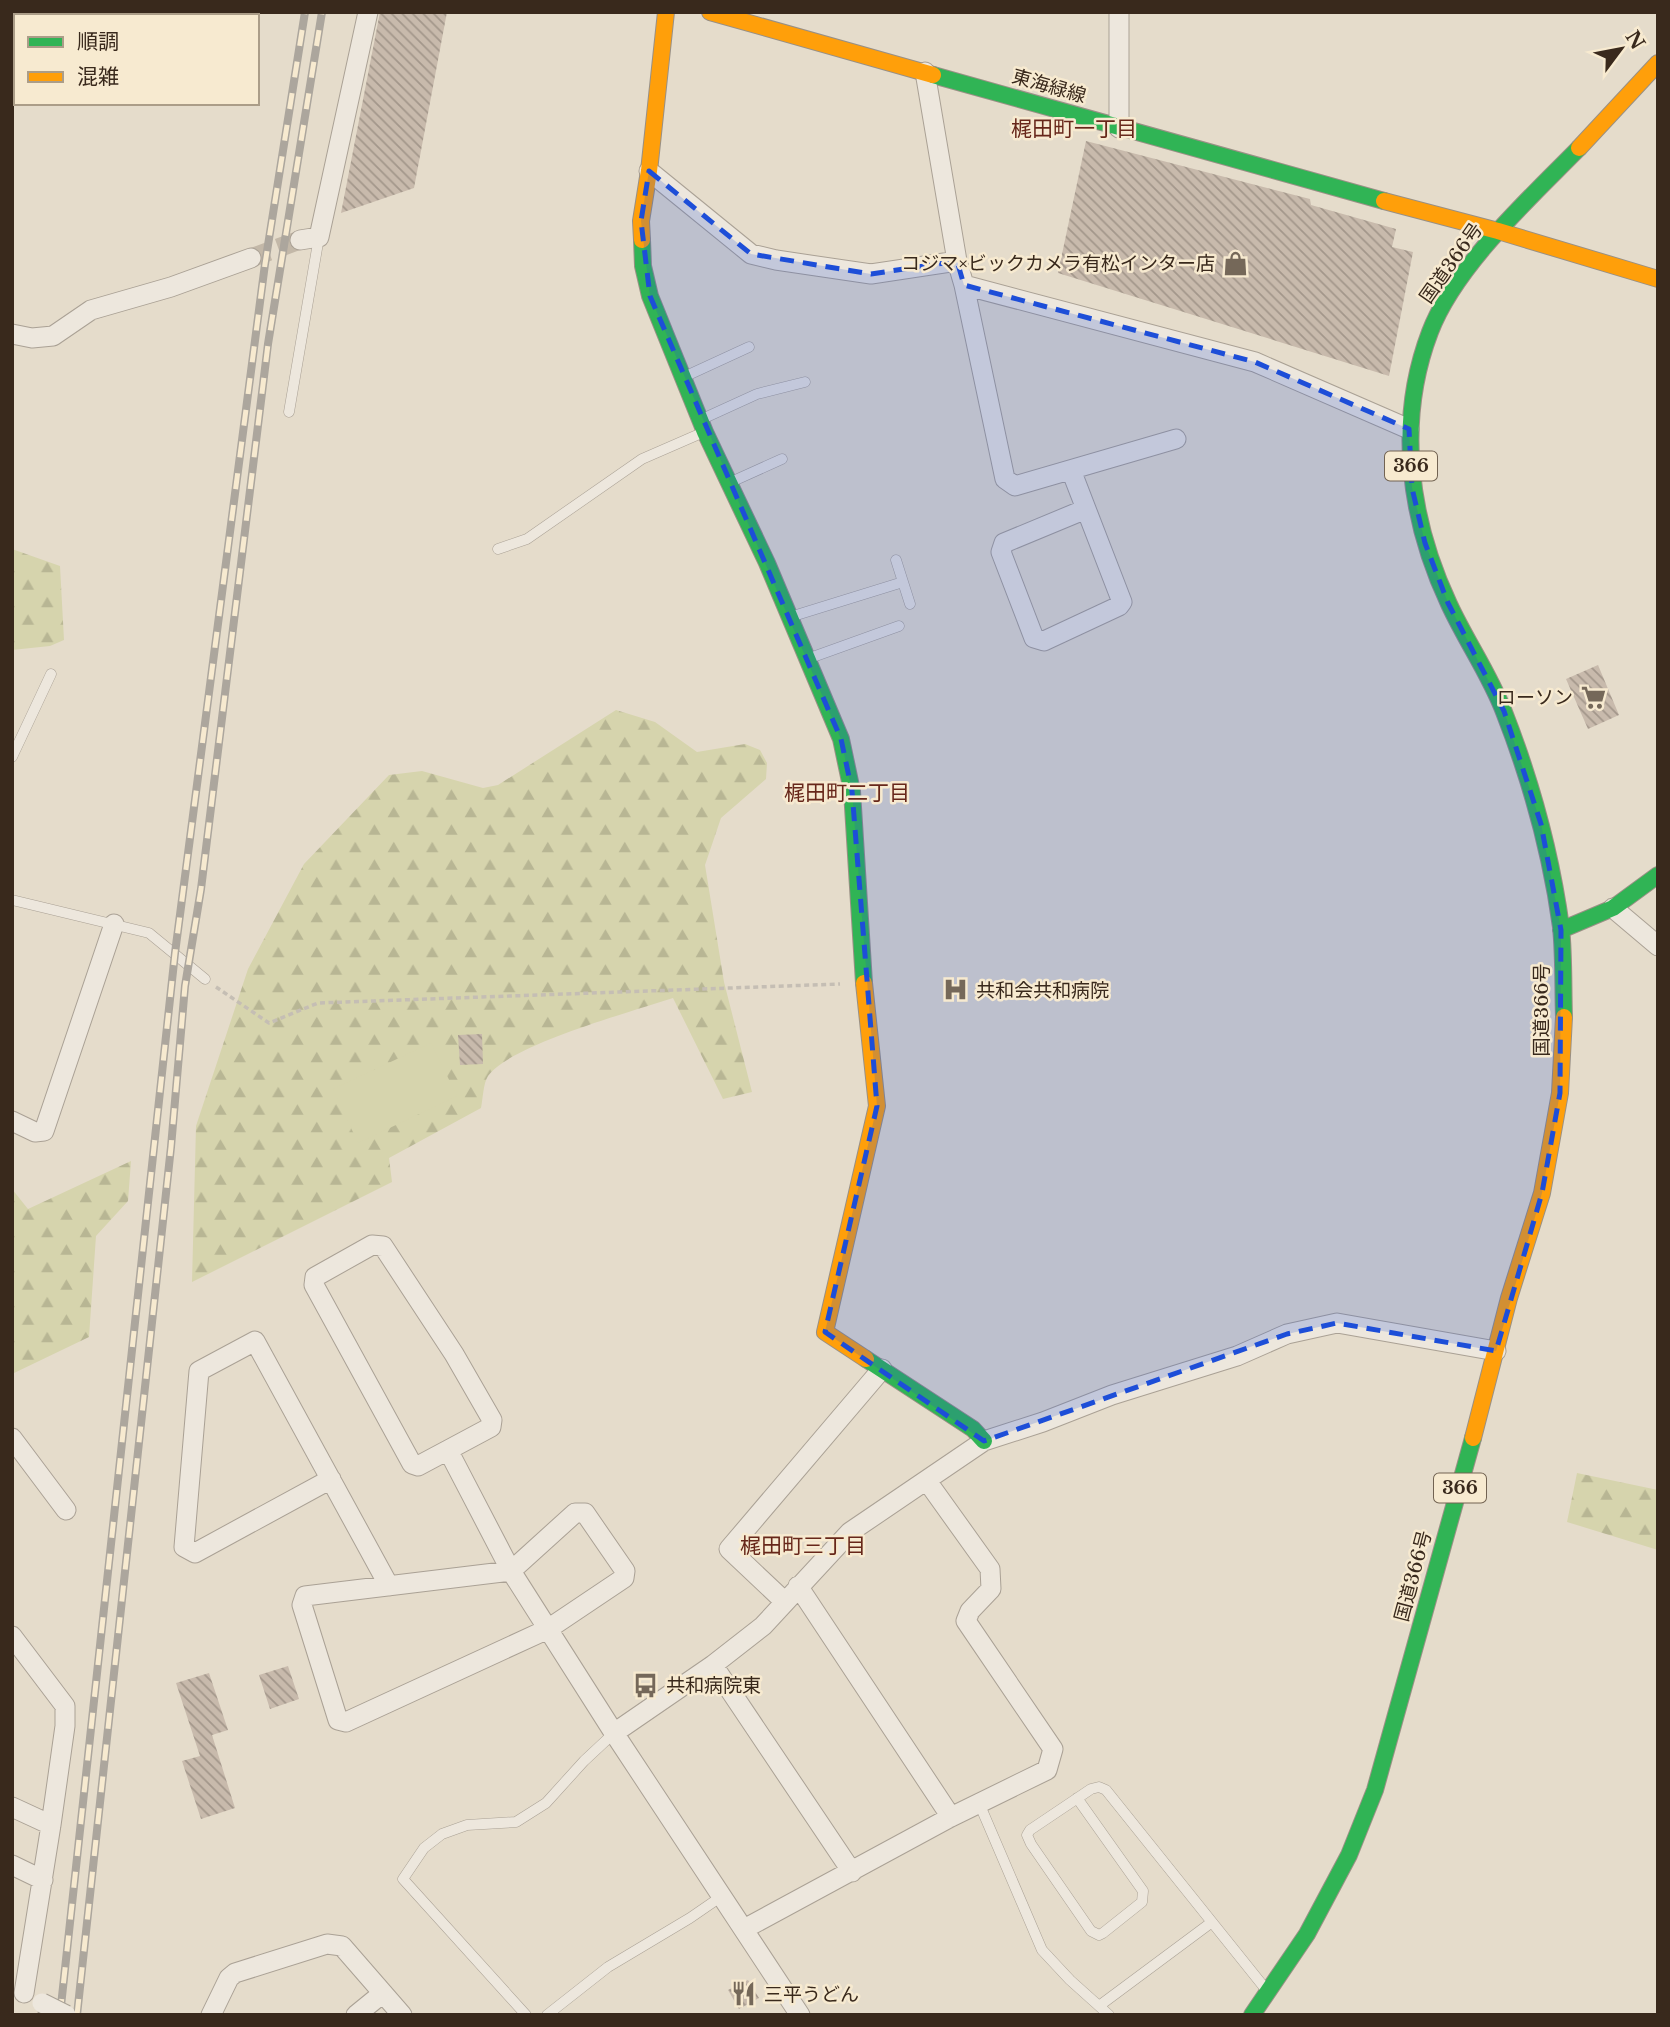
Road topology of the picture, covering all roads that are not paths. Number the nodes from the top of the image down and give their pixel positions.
1 (368, 12) edge
2 (666, 12) edge
3 (710, 12) edge
4 (1119, 12) edge
5 (1658, 63) edge
6 (925, 72) junction
7 (1119, 128) junction
8 (649, 171) junction
9 (1498, 231) junction
10 (310, 239) joint
11 (251, 258) tunnel mouth
12 (957, 261) junction
13 (1658, 279) edge
14 (964, 285) junction
15 (12, 334) edge
16 (749, 347) dead end
17 (683, 377) junction
18 (804, 382) dead end
19 (289, 412) dead end
20 (702, 426) junction
21 (1409, 429) junction
22 (1176, 439) dead end
23 (782, 459) dead end
24 (1071, 470) junction
25 (729, 483) junction
26 (1086, 509) junction
27 (498, 549) dead end
28 (896, 560) dead end
29 (903, 582) junction
30 (910, 604) dead end
31 (790, 618) junction
32 (899, 626) dead end
33 (807, 659) junction
34 (51, 674) dead end
35 (12, 757) edge
36 (1658, 875) edge
37 (12, 900) edge
38 (1613, 908) junction
39 (114, 924) junction
40 (1561, 930) junction
41 (1658, 946) edge
42 (205, 979) road end
43 (12, 1121) edge
44 (1496, 1351) junction
45 (882, 1369) junction
46 (12, 1438) edge
47 (984, 1441) junction
48 (448, 1450) junction
49 (331, 1479) junction
50 (927, 1481) junction
51 (66, 1510) dead end
52 (511, 1571) junction
53 (389, 1586) junction
54 (791, 1594) junction
55 (548, 1629) junction
56 (12, 1636) edge
57 (713, 1665) junction
58 (614, 1733) junction
59 (1077, 1798) junction
60 (979, 1803) junction
61 (12, 1807) edge
62 (951, 1817) junction
63 (51, 1825) junction
64 (12, 1865) edge
65 (852, 1872) junction
66 (43, 1880) junction
67 (722, 1896) junction
68 (1212, 1922) junction
69 (744, 1929) junction
70 (18, 1990) edge
71 (383, 1993) junction
72 (1269, 1993) junction
73 (1098, 2006) junction
74 (66, 2015) edge
75 (211, 2015) edge
76 (356, 2015) edge
77 (402, 2015) edge
78 (526, 2015) edge
79 (547, 2015) edge
80 (800, 2015) edge
81 (1110, 2015) edge
82 (1252, 2015) edge

1 - 10 street
2 - 8 main road
3 - 6 main road, 東海緑線
4 - 7 street
5 - 9 main road, 国道366号 / 366
6 - 7 main road, 東海緑線
6 - 12 street
7 - 9 main road, 東海緑線
8 - 12 street
8 - 17 main road
9 - 13 main road, 東海緑線
9 - 21 main road, 国道366号 / 366
10 - 19 lane
11 - 15 street
12 - 14 street
14 - 21 street
14 - 24 street
16 - 17 lane
17 - 20 main road
18 - 20 lane
20 - 25 main road
20 - 27 lane
21 - 40 main road, 国道366号 / 366
22 - 24 street
23 - 25 lane
24 - 26 street
25 - 31 main road
26 - 26 street
28 - 29 lane
29 - 30 lane
29 - 31 lane
31 - 33 main road
32 - 33 lane
33 - 45 main road
34 - 35 lane
36 - 38 main road
37 - 39 lane
38 - 40 main road
38 - 41 street
39 - 42 lane
39 - 43 street
40 - 44 main road, 国道366号 / 366
44 - 47 street
44 - 72 main road, 国道366号 / 366
45 - 47 main road
45 - 54 street
46 - 51 street
47 - 50 street
48 - 48 street
48 - 52 street
49 - 49 street
49 - 53 street
50 - 54 street
50 - 60 street
52 - 53 street
52 - 55 street
52 - 55 street
53 - 55 street
54 - 57 street
54 - 62 street
55 - 58 street
56 - 63 street
57 - 58 street
57 - 65 street
58 - 67 street
58 - 78 lane
59 - 59 lane
59 - 68 lane
60 - 62 street
60 - 73 lane
61 - 63 street
62 - 65 street
63 - 66 street
64 - 66 street
65 - 69 street
66 - 70 street
67 - 69 street
67 - 79 lane
68 - 72 lane
68 - 73 lane
69 - 80 street
70 - 74 street, bridge
71 - 75 street
71 - 76 street
71 - 77 street
72 - 82 main road, 国道366号 / 366
73 - 81 lane

